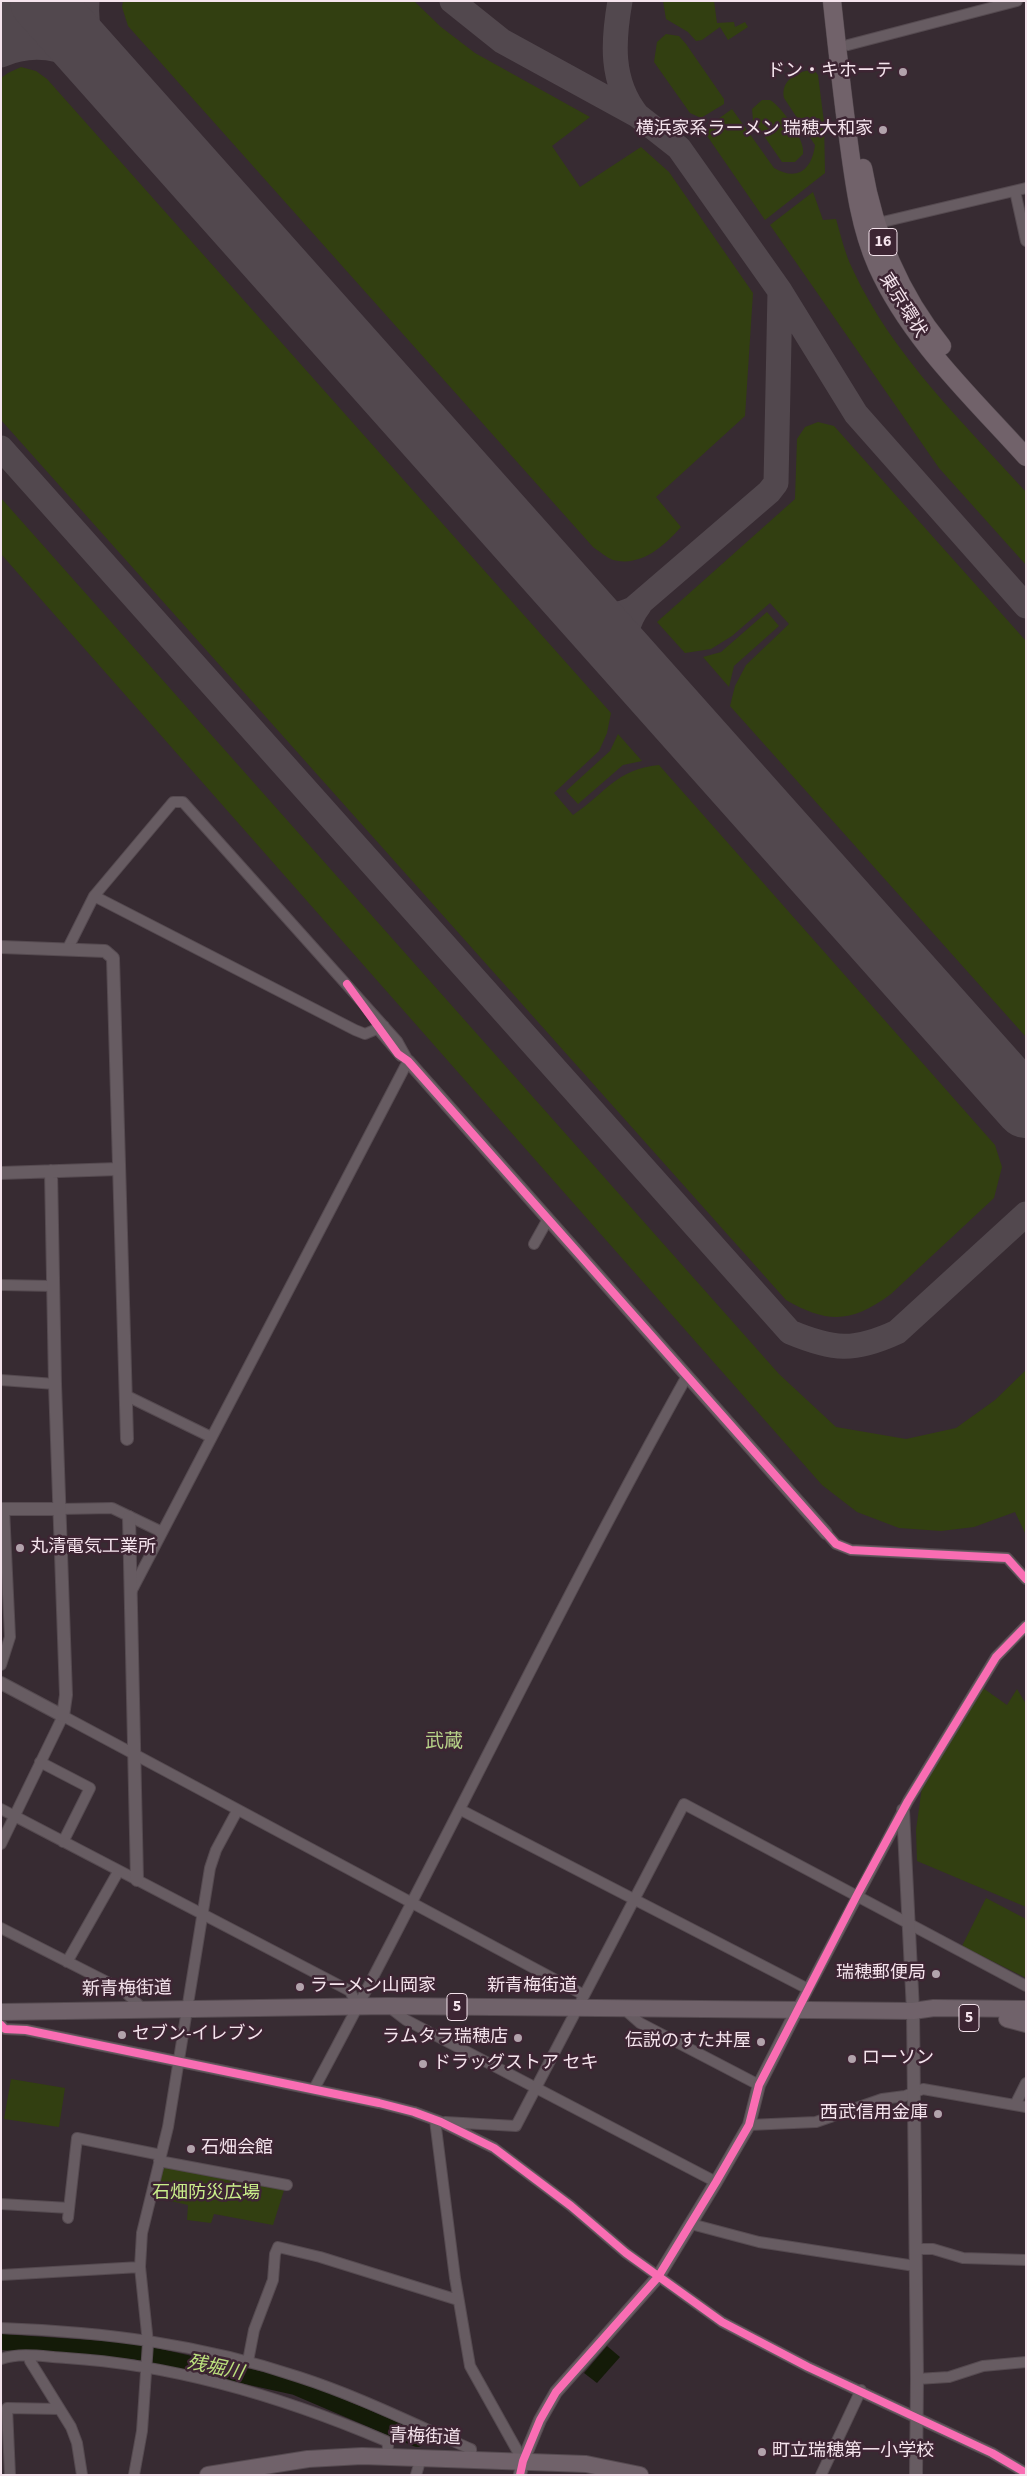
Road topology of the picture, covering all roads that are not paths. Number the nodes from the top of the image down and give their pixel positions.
1 (832, 1) edge
2 (843, 1) edge
3 (1017, 1) edge
4 (848, 45) junction
5 (1026, 188) edge
6 (1015, 191) junction
7 (870, 225) junction
8 (1026, 240) edge
9 (1026, 439) edge
10 (1026, 457) edge
11 (94, 896) junction
12 (1, 946) edge
13 (67, 950) junction
14 (381, 1028) junction
15 (408, 1061) junction
16 (118, 1169) junction
17 (51, 1171) junction
18 (1, 1173) edge
19 (548, 1219) junction
20 (534, 1244) dead end
21 (1, 1285) edge
22 (53, 1286) junction
23 (687, 1376) junction
24 (1, 1380) edge
25 (55, 1384) junction
26 (125, 1395) junction
27 (211, 1437) junction
28 (127, 1439) dead end
29 (2, 1509) edge
30 (60, 1509) junction
31 (129, 1517) junction
32 (162, 1532) junction
33 (826, 1533) joint
34 (1026, 1579) edge
35 (130, 1594) junction
36 (1026, 1626) edge
37 (1, 1666) edge
38 (1, 1683) edge
39 (63, 1716) junction
40 (134, 1753) junction
41 (40, 1762) junction
42 (1, 1809) edge
43 (237, 1810) junction
44 (462, 1810) junction
45 (904, 1810) junction
46 (14, 1816) junction
47 (63, 1842) junction
48 (1, 1844) edge
49 (118, 1872) junction
50 (137, 1880) junction
51 (857, 1895) junction
52 (636, 1900) junction
53 (412, 1902) junction
54 (202, 1913) junction
55 (908, 1923) junction
56 (1, 1928) edge
57 (67, 1962) junction
58 (1026, 1986) edge
59 (808, 1989) junction
60 (581, 2001) junction
61 (1026, 2003) edge
62 (387, 2006) junction
63 (358, 2007) junction
64 (623, 2008) junction
65 (188, 2009) junction
66 (1026, 2009) edge
67 (144, 2010) junction
68 (797, 2010) junction
69 (912, 2011) junction
70 (1, 2012) edge
71 (1004, 2014) junction
72 (1026, 2020) edge
73 (1026, 2024) edge
74 (1, 2025) edge
75 (179, 2062) junction
76 (1026, 2083) edge
77 (759, 2085) junction
78 (536, 2086) junction
79 (314, 2090) junction
80 (913, 2092) junction
81 (1015, 2105) junction
82 (1026, 2107) edge
83 (438, 2121) junction
84 (749, 2125) junction
85 (160, 2158) junction
86 (716, 2182) junction
87 (288, 2185) dead end
88 (1, 2204) edge
89 (691, 2224) junction
90 (914, 2249) junction
91 (1026, 2260) edge
92 (915, 2266) junction
93 (140, 2267) junction
94 (1, 2275) edge
95 (658, 2277) junction
96 (458, 2300) junction
97 (1, 2328) edge
98 (148, 2342) junction
99 (29, 2356) junction
100 (1, 2359) edge
101 (248, 2361) junction
102 (1026, 2362) edge
103 (146, 2367) junction
104 (917, 2380) junction
105 (861, 2390) junction
106 (59, 2409) junction
107 (916, 2416) junction
108 (387, 2457) junction
109 (421, 2458) junction
110 (472, 2460) junction
111 (522, 2468) edge
112 (1026, 2473) edge
113 (10, 2475) edge
114 (82, 2475) edge
115 (134, 2475) edge
116 (208, 2475) edge
117 (416, 2475) edge
118 (640, 2475) edge
119 (821, 2475) edge
120 (916, 2475) edge

1 - 7 highway, 東京環状 / 16
2 - 4 highway, 東京環状 / 16
3 - 4 street
4 - 7 highway, 東京環状 / 16
5 - 6 street
6 - 7 street
6 - 8 street
7 - 9 highway, 東京環状 / 16
7 - 10 highway, 東京環状 / 16
11 - 13 street
11 - 14 street
11 - 14 street
12 - 13 street
13 - 16 street
14 - 15 street
15 - 19 street
15 - 27 street
16 - 17 street
16 - 26 street
17 - 18 street
17 - 22 street
19 - 20 street
19 - 23 street
21 - 22 street
22 - 25 street
23 - 33 street
23 - 44 street
24 - 25 street
25 - 30 street
26 - 27 street
26 - 28 street
27 - 32 street
29 - 30 street
29 - 37 street
30 - 31 street
30 - 39 street
31 - 32 street
31 - 35 street
32 - 35 street
33 - 34 street
35 - 40 street
36 - 45 street
38 - 39 street
39 - 40 street
39 - 41 street
40 - 43 street
40 - 50 street
41 - 46 street
41 - 47 street
42 - 46 street
43 - 53 street
43 - 54 street
44 - 52 street
44 - 53 street
45 - 51 street
45 - 55 street
46 - 47 street
46 - 48 street
47 - 49 street
49 - 50 street
49 - 57 street
50 - 54 street
51 - 52 street
51 - 55 street
51 - 59 street
52 - 59 street
52 - 60 street
53 - 60 street
53 - 63 street
54 - 63 street
54 - 65 street
55 - 58 street
55 - 69 street
56 - 57 street
57 - 67 street
59 - 68 street
60 - 62 main road, 新青梅街道 / 5
60 - 64 main road, 新青梅街道 / 5
60 - 78 street
61 - 71 main road
62 - 63 main road, 新青梅街道 / 5
62 - 78 street
63 - 65 main road, 新青梅街道 / 5
63 - 79 street
64 - 68 main road, 新青梅街道 / 5
64 - 77 street
65 - 67 main road, 新青梅街道 / 5
65 - 75 street
66 - 71 main road, 新青梅街道 / 5
67 - 70 main road, 新青梅街道 / 5
68 - 69 main road, 新青梅街道 / 5
68 - 77 street
69 - 71 main road, 新青梅街道 / 5
69 - 80 street
71 - 72 main road, 新青梅街道 / 5
71 - 73 main road
74 - 75 street
75 - 79 street
75 - 85 street
76 - 81 street
77 - 84 street
78 - 83 street
78 - 86 street
79 - 83 street
80 - 81 street
80 - 84 street
80 - 90 street
81 - 82 street
83 - 95 street
83 - 96 street
84 - 86 street
85 - 87 street
85 - 88 street
85 - 93 street
86 - 89 street
89 - 92 street
89 - 95 street
90 - 91 street
90 - 92 street
92 - 104 street
93 - 94 street
93 - 98 street
95 - 105 street
95 - 111 street
96 - 101 street
96 - 111 street
97 - 98 street
98 - 101 street
98 - 103 street
99 - 100 street
99 - 103 street
99 - 106 street
101 - 110 street
102 - 104 street
103 - 108 street
103 - 115 street
104 - 107 street
105 - 107 street
105 - 119 street
106 - 113 street
106 - 114 street
107 - 112 street
107 - 120 street
108 - 109 main road, 青梅街道
108 - 116 main road, 青梅街道
109 - 110 main road, 青梅街道
109 - 117 street
110 - 111 main road, 青梅街道
111 - 118 main road, 青梅街道

